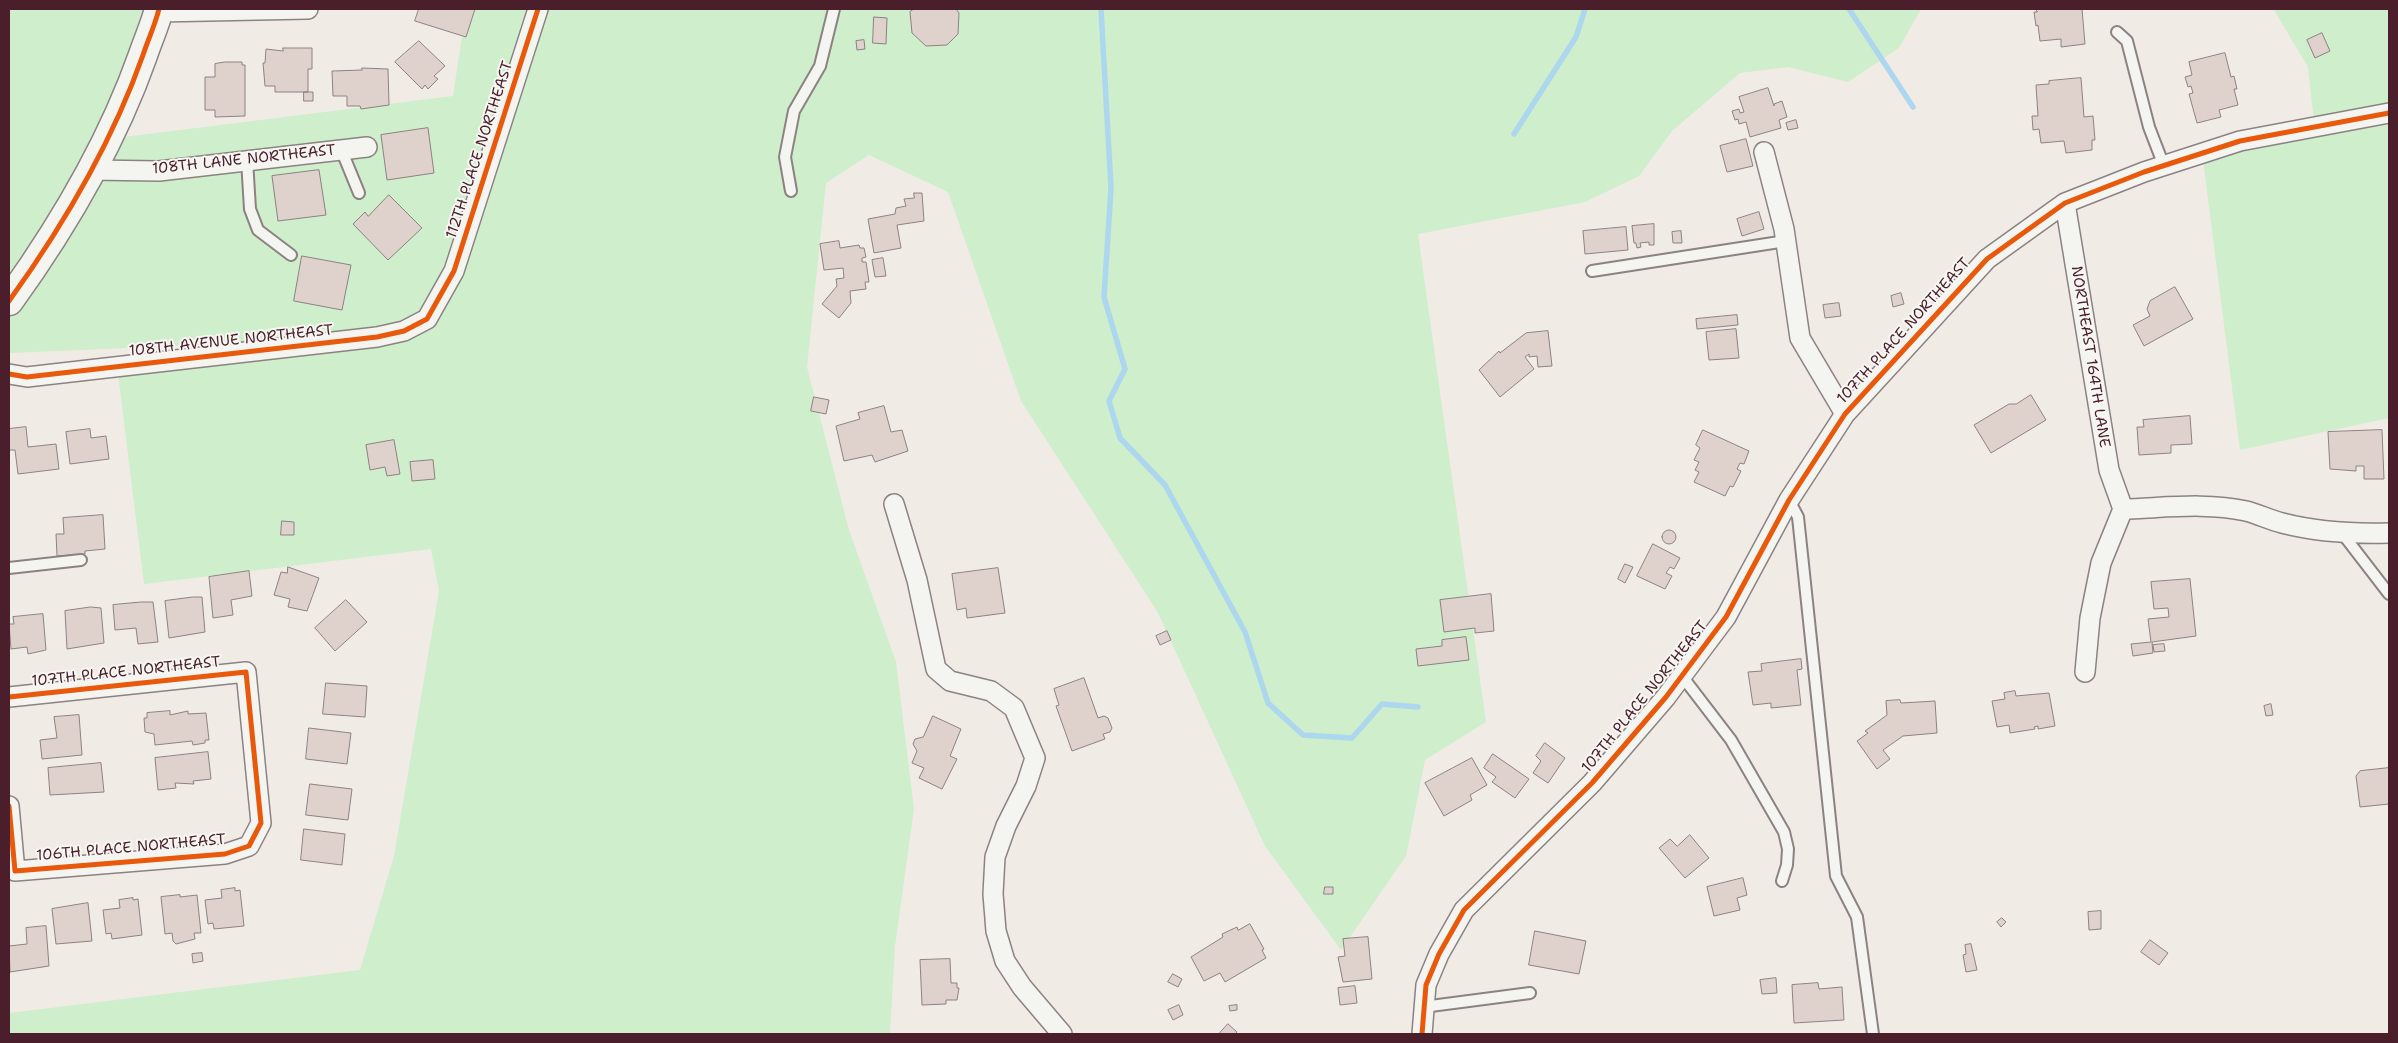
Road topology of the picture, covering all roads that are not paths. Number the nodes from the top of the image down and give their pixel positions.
1 (308, 9) edge
2 (538, 9) edge
3 (834, 9) edge
4 (159, 10) edge
5 (2117, 32) dead end
6 (2389, 113) edge
7 (367, 147) dead end
8 (341, 149) junction
9 (1764, 152) dead end
10 (247, 160) junction
11 (2164, 166) junction
12 (91, 170) junction
13 (791, 191) dead end
14 (359, 192) dead end
15 (2064, 204) junction
16 (1786, 241) junction
17 (291, 256) dead end
18 (1592, 271) dead end
19 (442, 296) joint
20 (9, 301) edge
21 (9, 374) edge
22 (1845, 414) junction
23 (1789, 500) junction
24 (894, 504) dead end
25 (2123, 509) junction
26 (2342, 533) junction
27 (2389, 534) edge
28 (81, 560) dead end
29 (9, 568) edge
30 (2389, 594) edge
31 (2084, 672) dead end
32 (1682, 676) junction
33 (9, 697) edge
34 (9, 806) edge
35 (249, 846) joint
36 (1782, 881) dead end
37 (1530, 993) dead end
38 (1424, 1007) junction
39 (1062, 1034) edge
40 (1422, 1034) edge
41 (1873, 1034) edge

1 - 4 street
2 - 19 street, 112TH PLACE NORTHEAST
3 - 13 lane
4 - 12 main road
5 - 11 lane
6 - 11 street, 107TH PLACE NORTHEAST
7 - 8 street, 108TH LANE NORTHEAST
8 - 10 street, 108TH LANE NORTHEAST
8 - 14 lane
9 - 16 street
10 - 12 street, 108TH LANE NORTHEAST
10 - 17 lane
11 - 15 street, 107TH PLACE NORTHEAST
12 - 20 main road
15 - 22 street, 107TH PLACE NORTHEAST
15 - 25 street, NORTHEAST 164TH LANE
16 - 18 lane
16 - 22 street
19 - 21 street, 108TH AVENUE NORTHEAST
22 - 23 street, 107TH PLACE NORTHEAST
23 - 32 street, 107TH PLACE NORTHEAST
23 - 41 lane
24 - 39 street
25 - 26 street
25 - 31 street
26 - 27 street
26 - 30 lane
28 - 29 lane
32 - 36 lane
32 - 38 street, 107TH PLACE NORTHEAST
33 - 35 street, 107TH PLACE NORTHEAST
34 - 35 street, 106TH PLACE NORTHEAST
37 - 38 lane
38 - 40 street, 107TH PLACE NORTHEAST

